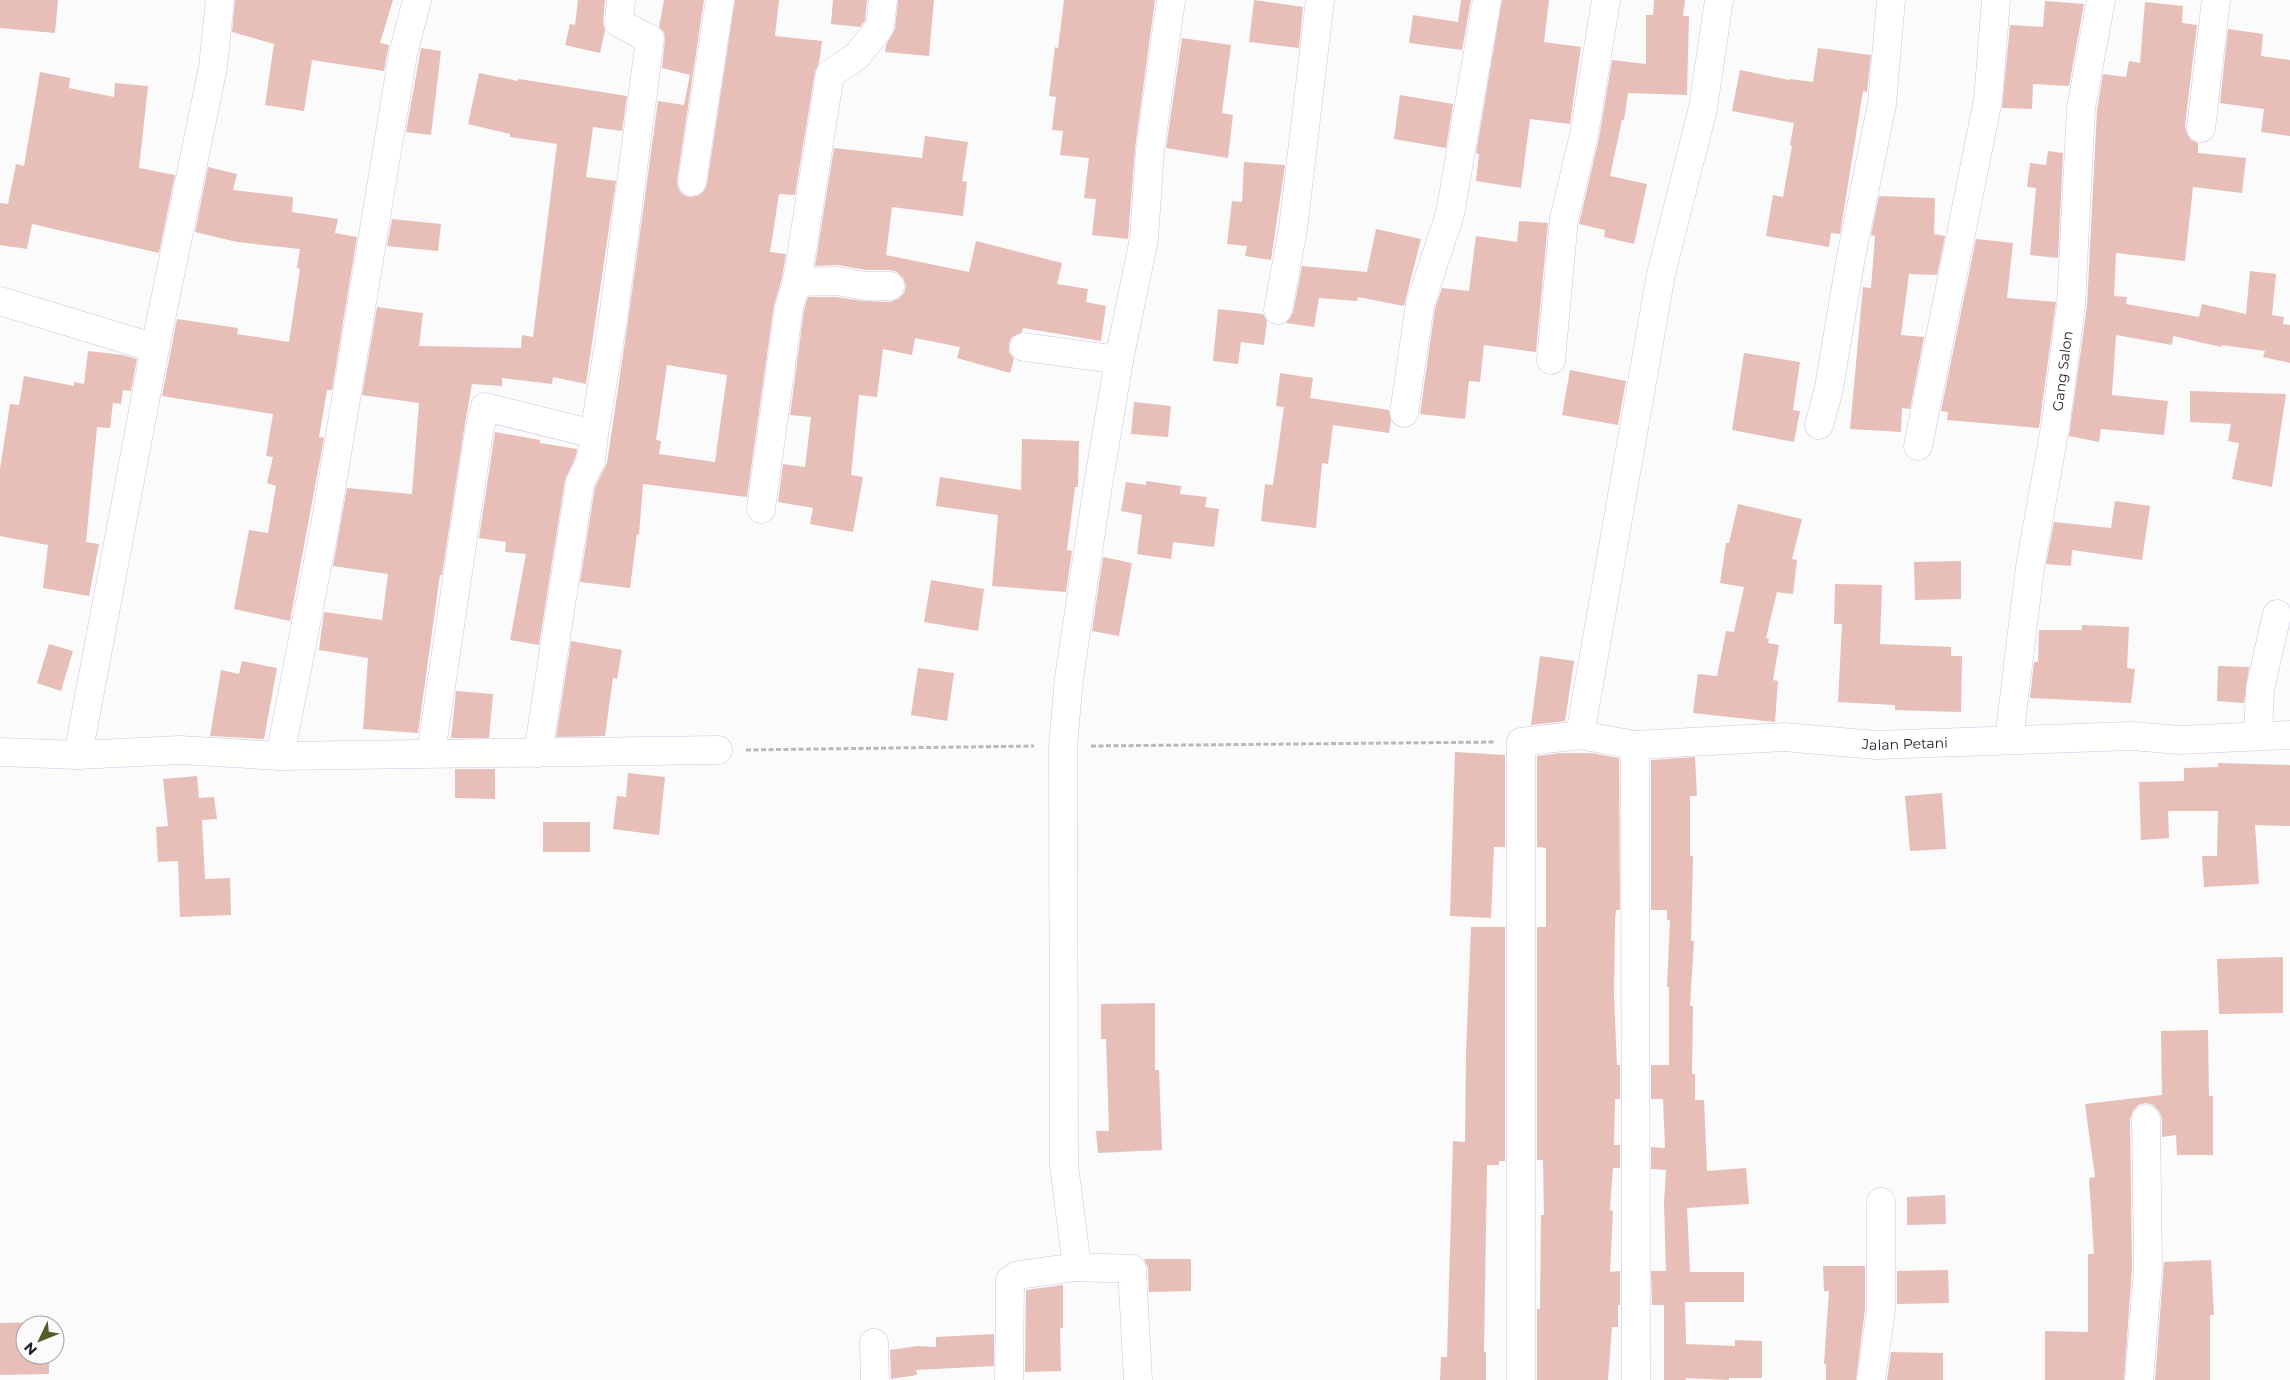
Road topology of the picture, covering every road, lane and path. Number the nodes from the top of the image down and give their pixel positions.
1 (220, 0) edge
2 (417, 0) edge
3 (621, 0) edge
4 (720, 0) edge
5 (883, 0) edge
6 (1171, 0) edge
7 (1320, 0) edge
8 (1487, 0) edge
9 (1606, 0) edge
10 (1719, 0) edge
11 (1891, 0) edge
12 (1996, 0) edge
13 (2101, 0) edge
14 (2216, 0) edge
15 (2201, 128) dead end
16 (692, 182) dead end
17 (797, 282) junction
18 (890, 286) dead end
19 (0, 301) edge
20 (1278, 310) dead end
21 (1024, 347) dead end
22 (155, 348) junction
23 (1120, 360) junction
24 (1551, 360) dead end
25 (1404, 413) dead end
26 (1819, 425) dead end
27 (594, 434) junction
28 (1918, 446) dead end
29 (761, 509) dead end
30 (2277, 614) dead end
31 (1580, 735) junction
32 (2258, 736) junction
33 (2290, 736) edge
34 (2009, 739) junction
35 (1521, 742) junction
36 (1635, 745) junction
37 (1063, 746) junction
38 (718, 750) joint
39 (0, 752) edge
40 (431, 753) junction
41 (538, 753) junction
42 (78, 755) junction
43 (280, 756) junction
44 (2146, 1119) dead end
45 (1881, 1202) dead end
46 (1077, 1267) junction
47 (874, 1343) dead end
48 (875, 1380) edge
49 (1009, 1380) edge
50 (1138, 1380) edge
51 (1521, 1380) edge
52 (1636, 1380) edge
53 (1871, 1380) edge
54 (2139, 1380) edge

1 - 22 street
2 - 43 street
3 - 27 street
4 - 16 street
5 - 17 street
6 - 23 street
7 - 20 street
8 - 25 street
9 - 24 street
10 - 31 street
11 - 26 street
12 - 28 street
13 - 34 street, Gang Salon
14 - 15 street
17 - 18 street
17 - 29 street
19 - 22 street
21 - 23 street
22 - 42 street
23 - 37 street
27 - 40 street
27 - 41 street
30 - 32 street
31 - 35 street, Jalan Petani
31 - 36 street, Jalan Petani
32 - 33 street, Jalan Petani
32 - 34 street, Jalan Petani
34 - 36 street, Jalan Petani
35 - 37 path
35 - 51 street
36 - 52 street
37 - 38 path
37 - 46 street
38 - 41 street
39 - 42 street
40 - 41 street
40 - 43 street
42 - 43 street
44 - 54 street
45 - 53 street
46 - 49 street
46 - 50 street
47 - 48 street

